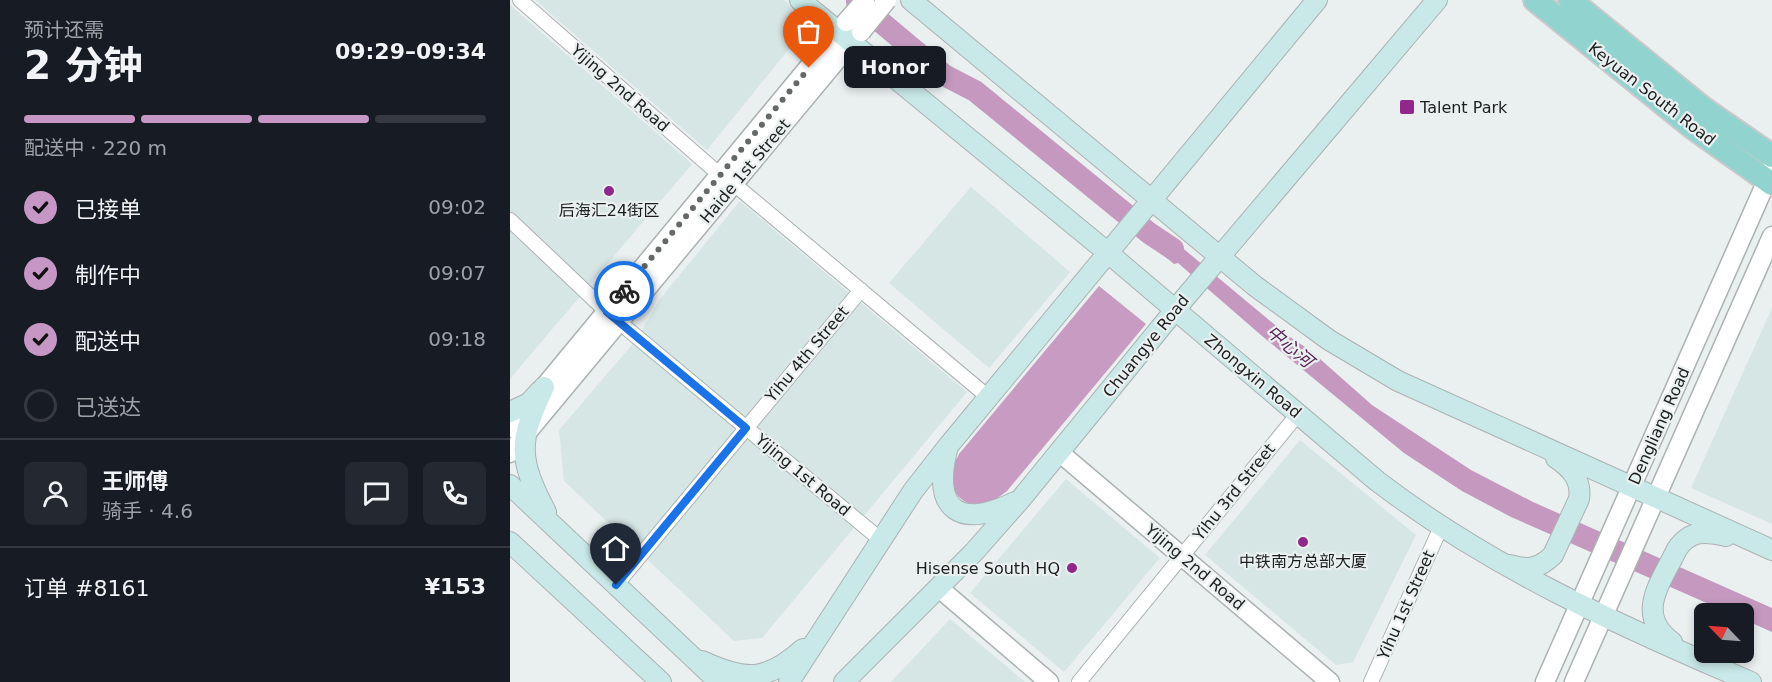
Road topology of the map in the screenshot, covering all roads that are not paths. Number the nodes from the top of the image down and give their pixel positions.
1 (520, 0) edge
2 (800, 0) edge
3 (865, 0) edge
4 (887, 0) edge
5 (911, 0) edge
6 (1317, 0) edge
7 (1437, 0) edge
8 (1535, 0) edge
9 (1570, 0) edge
10 (849, 32) junction
11 (1772, 156) edge
12 (1770, 178) edge
13 (727, 179) junction
14 (1149, 203) junction
15 (510, 220) edge
16 (1772, 236) edge
17 (1111, 248) junction
18 (1218, 259) junction
19 (861, 290) junction
20 (1180, 305) junction
21 (613, 317) junction
22 (544, 387) junction
23 (987, 396) junction
24 (510, 412) edge
25 (1298, 414) junction
26 (746, 428) junction
27 (518, 430) edge
28 (1527, 439) junction
29 (949, 445) junction
30 (1059, 452) junction
31 (510, 453) edge
32 (510, 485) edge
33 (1632, 486) junction
34 (1020, 500) junction
35 (1652, 506) junction
36 (552, 525) junction
37 (1441, 527) junction
38 (881, 540) junction
39 (510, 542) edge
40 (1765, 547) edge
41 (510, 553) edge
42 (1483, 553) junction
43 (1182, 556) junction
44 (540, 571) junction
45 (616, 585) junction
46 (939, 588) junction
47 (1580, 605) junction
48 (1604, 616) junction
49 (829, 621) junction
50 (1694, 655) edge
51 (690, 656) junction
52 (1694, 657) edge
53 (1706, 663) edge
54 (854, 675) edge
55 (1725, 677) edge
56 (661, 682) edge
57 (719, 682) edge
58 (789, 682) edge
59 (844, 682) edge
60 (1049, 682) edge
61 (1079, 682) edge
62 (1330, 682) edge
63 (1371, 682) edge
64 (1545, 682) edge
65 (1574, 682) edge
66 (1751, 682) edge

1 - 13 street, Yijing 2nd Road
2 - 10 main road, Zhongxin Road
3 - 10 street, Haide 1st Street, bridge
4 - 10 street, Haide 1st Street, bridge
5 - 14 main road
6 - 14 main road
7 - 18 main road, Chuangye Road
8 - 12 main road, Keyuan South Road
9 - 11 main road, Keyuan South Road
10 - 13 street, Haide 1st Street
10 - 17 main road, Zhongxin Road
12 - 33 street, Dengliang Road
13 - 19 street, Yijing 2nd Road
13 - 21 street, Haide 1st Street
14 - 17 main road
14 - 18 main road
15 - 21 street, Yijing 1st Road
16 - 35 street, Dengliang Road
17 - 20 main road, Zhongxin Road
17 - 23 main road
18 - 20 main road, Chuangye Road
18 - 28 main road
19 - 23 street, Yijing 2nd Road
19 - 26 street, Yihu 4th Street
20 - 25 main road, Zhongxin Road
20 - 30 main road, Chuangye Road
21 - 22 street, Haide 1st Street
21 - 26 street, Yijing 1st Road
21 - 27 street, Haide 1st Street
22 - 24 main road
22 - 27 main road
23 - 29 main road
25 - 37 main road, Zhongxin Road
25 - 43 street, Yihu 3rd Street
26 - 38 street, Yijing 1st Road
26 - 45 street, Yihu 4th Street
27 - 31 street, Haide 1st Street
27 - 36 main road
28 - 33 main road
28 - 42 main road
29 - 34 main road
29 - 38 main road
30 - 34 main road, Chuangye Road
30 - 43 street, Yijing 2nd Road
32 - 36 main road
33 - 35 main road
33 - 47 street, Dengliang Road
34 - 46 main road, Chuangye Road
35 - 40 main road
35 - 48 street, Dengliang Road
36 - 45 main road
37 - 42 main road, Zhongxin Road
37 - 63 street, Yihu 1st Street
38 - 49 main road
39 - 44 main road
40 - 50 main road
41 - 44 main road
42 - 47 main road, Zhongxin Road
43 - 61 street, Yihu 3rd Street
43 - 62 street, Yijing 2nd Road
44 - 56 main road
45 - 51 main road
46 - 54 main road, Chuangye Road
46 - 60 street
47 - 48 main road, Zhongxin Road
47 - 64 street, Dengliang Road
48 - 52 main road, Zhongxin Road
48 - 65 street, Dengliang Road
49 - 51 main road
49 - 58 main road
51 - 57 main road
53 - 55 main road, Zhongxin Road
54 - 59 main road, Chuangye Road
55 - 66 main road, Zhongxin Road

